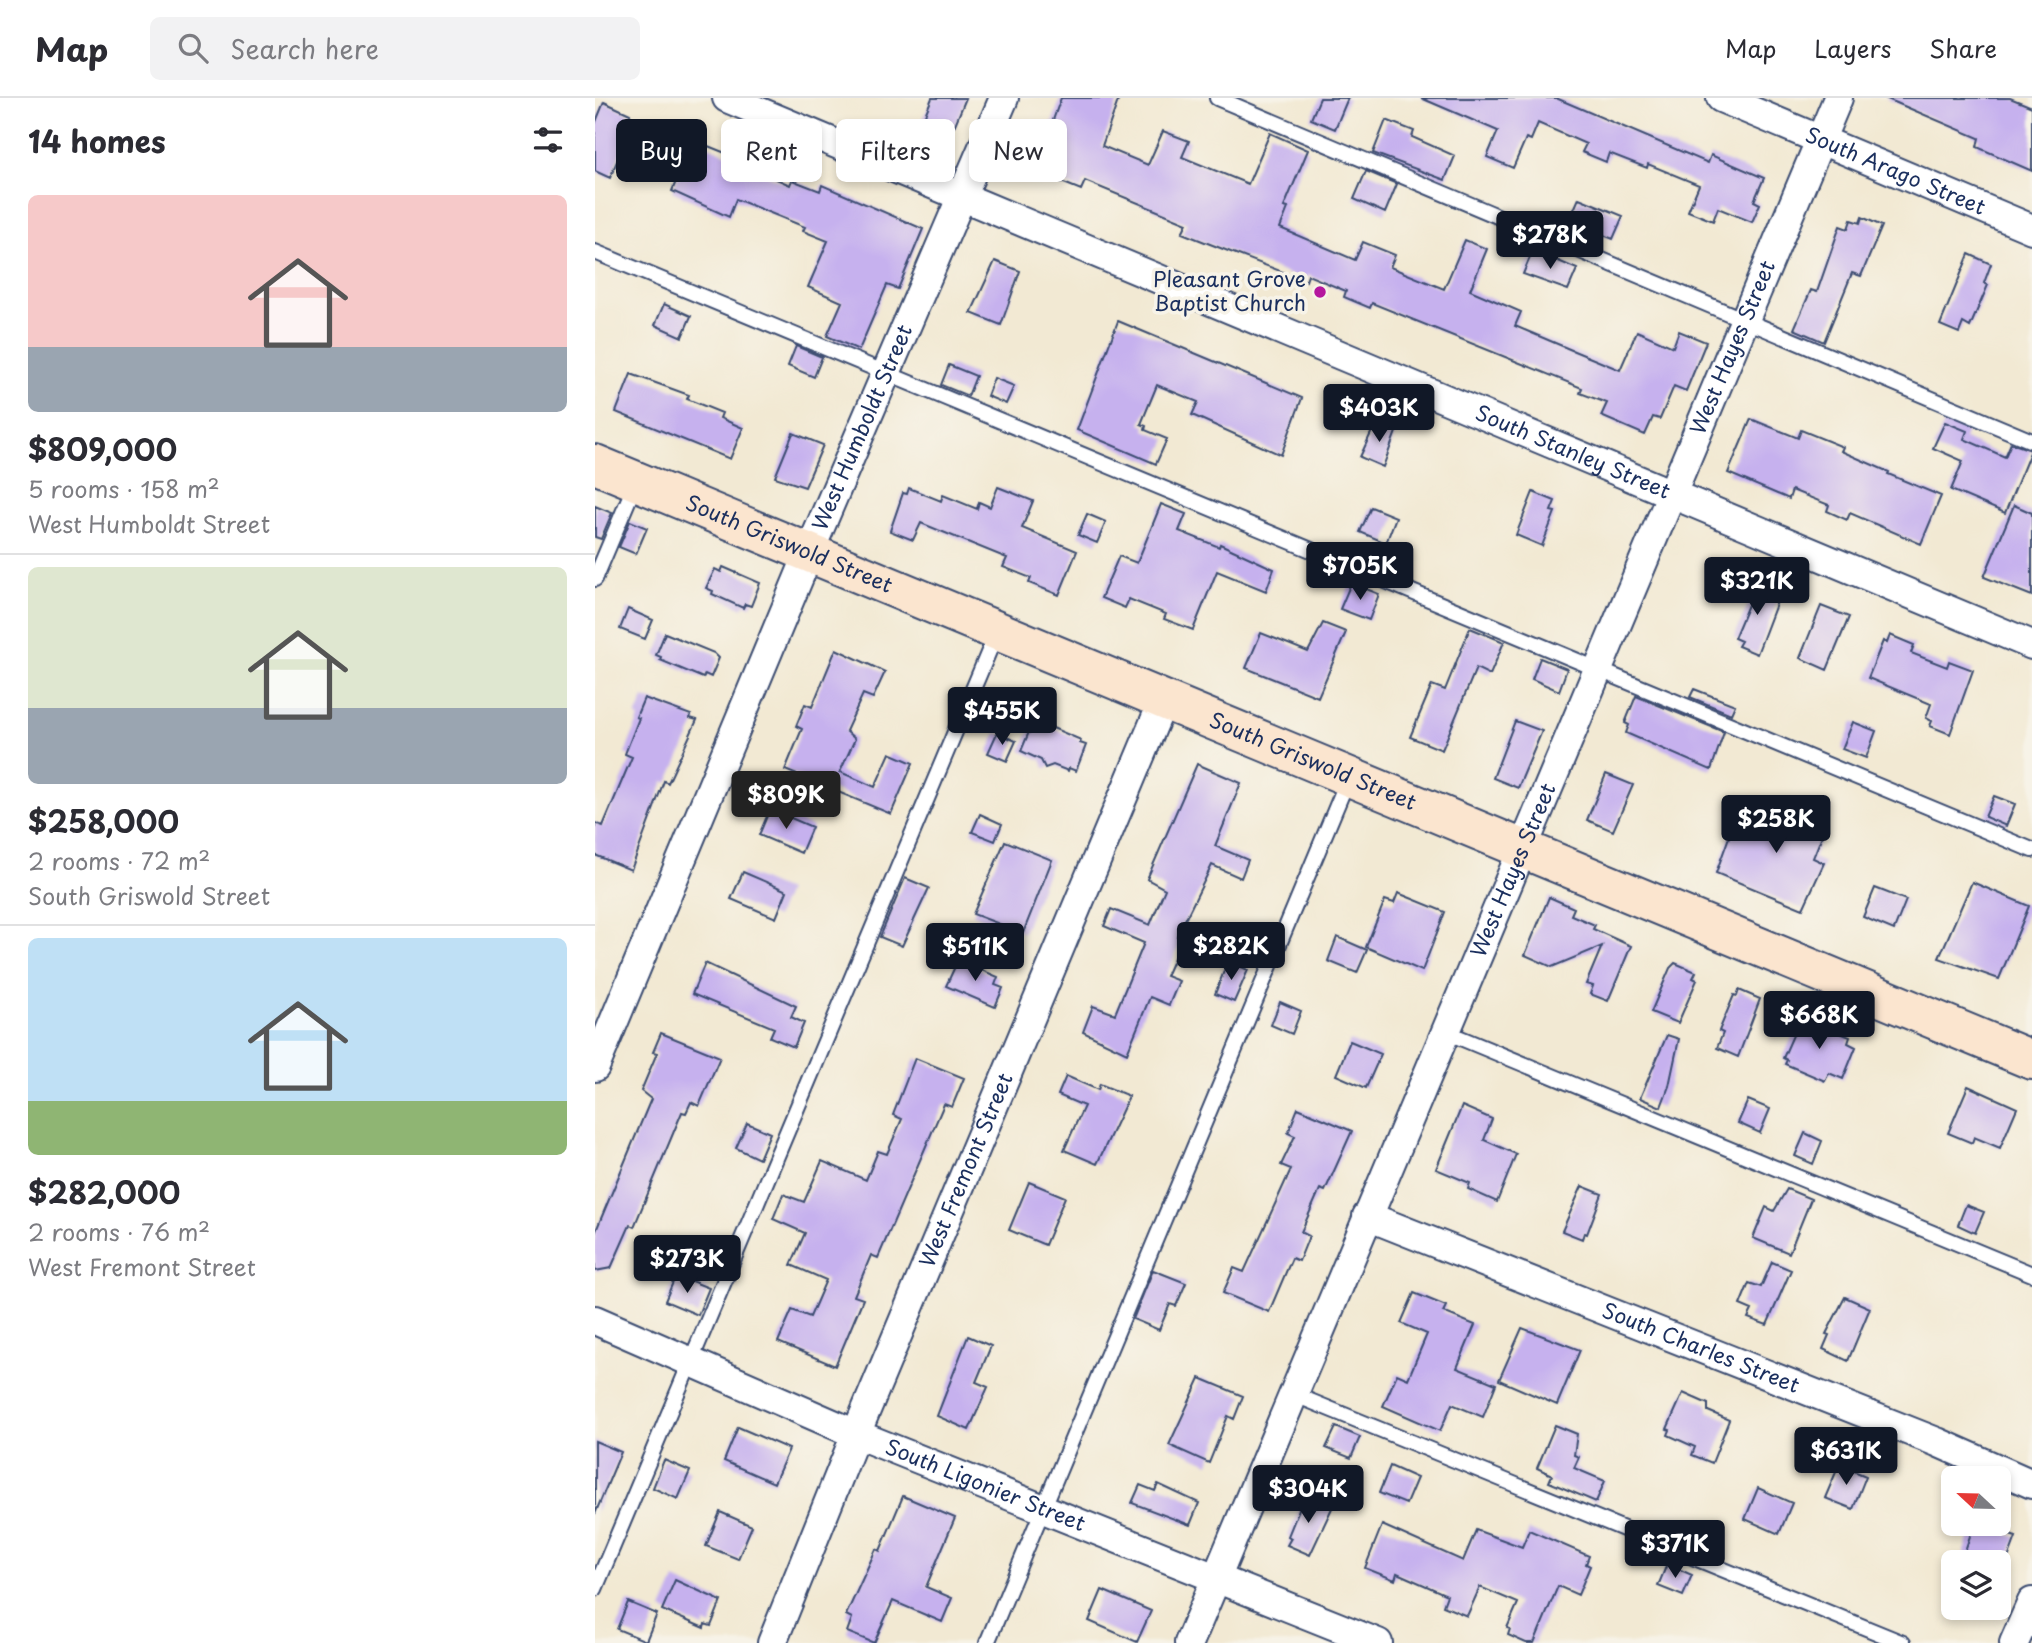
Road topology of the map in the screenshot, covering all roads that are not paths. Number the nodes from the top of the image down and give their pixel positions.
1 (727, 98) edge
2 (1004, 98) edge
3 (1217, 98) edge
4 (1721, 98) edge
5 (1838, 98) edge
6 (1821, 140) junction
7 (961, 197) junction
8 (2032, 229) edge
9 (595, 252) edge
10 (1746, 321) junction
11 (886, 372) junction
12 (2032, 441) edge
13 (595, 464) edge
14 (636, 481) junction
15 (1674, 495) junction
16 (809, 553) junction
17 (595, 579) edge
18 (998, 631) junction
19 (2032, 645) edge
20 (1600, 671) junction
21 (1164, 699) junction
22 (1349, 777) junction
23 (1524, 850) junction
24 (2032, 850) edge
25 (1446, 1031) junction
26 (2032, 1060) edge
27 (595, 1067) edge
28 (1367, 1216) junction
29 (2032, 1274) edge
30 (595, 1320) edge
31 (691, 1362) junction
32 (1293, 1394) junction
33 (856, 1434) junction
34 (2032, 1483) edge
35 (1043, 1509) junction
36 (1216, 1579) junction
37 (595, 1590) edge
38 (2032, 1602) edge
39 (772, 1643) edge
40 (987, 1643) edge
41 (1189, 1643) edge
42 (1378, 1643) edge
43 (1903, 1643) edge
44 (2014, 1643) edge

1 - 7 street, South Stanley Street
2 - 7 street, West Humboldt Street
3 - 10 lane
4 - 6 street, South Arago Street
5 - 6 street, West Hayes Street
6 - 8 street, South Arago Street
6 - 10 street, West Hayes Street
7 - 11 street, West Humboldt Street
7 - 15 street, South Stanley Street
9 - 11 lane
10 - 12 lane
10 - 15 street, West Hayes Street
11 - 16 street, West Humboldt Street
11 - 20 lane
13 - 14 street, South Griswold Street
14 - 16 street, South Griswold Street
14 - 17 lane
15 - 19 street, South Stanley Street
15 - 20 street, West Hayes Street
16 - 18 street, South Griswold Street
16 - 27 street, West Humboldt Street
18 - 21 street, South Griswold Street
18 - 31 lane
20 - 23 street, West Hayes Street
20 - 24 lane
21 - 22 street, South Griswold Street
21 - 33 street, West Fremont Street
22 - 23 street, South Griswold Street
22 - 35 lane
23 - 25 street, West Hayes Street
23 - 26 street, South Griswold Street
25 - 28 street, West Hayes Street
25 - 29 lane
28 - 32 street, West Hayes Street
28 - 34 street, South Charles Street
30 - 31 street, South Ligonier Street
31 - 33 street, South Ligonier Street
31 - 37 lane
32 - 36 street, West Hayes Street
32 - 43 lane
33 - 35 street, South Ligonier Street
33 - 39 street, West Fremont Street
35 - 36 street, South Ligonier Street
35 - 40 lane
36 - 41 street, West Hayes Street
36 - 42 street, South Ligonier Street
38 - 44 street

